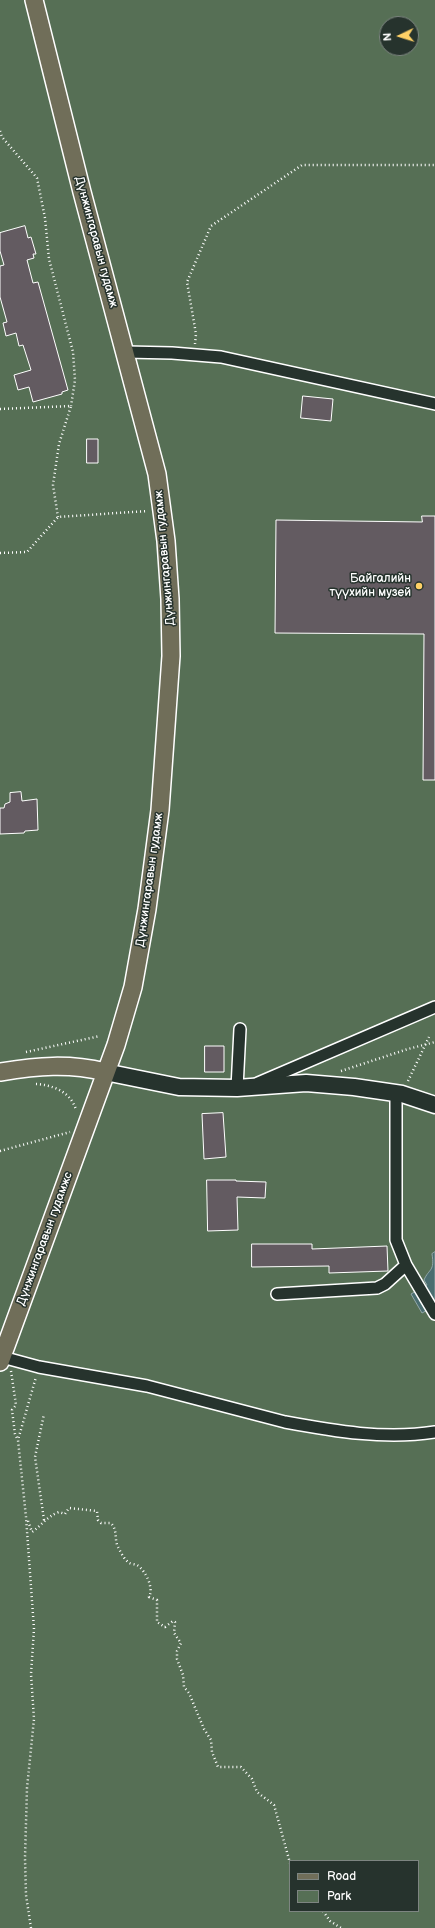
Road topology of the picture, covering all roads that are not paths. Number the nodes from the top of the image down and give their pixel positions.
1 (34, 0) edge
2 (126, 352) junction
3 (435, 404) edge
4 (435, 1007) edge
5 (240, 1029) dead end
6 (0, 1072) edge
7 (105, 1072) junction
8 (243, 1087) junction
9 (399, 1094) junction
10 (435, 1105) edge
11 (79, 1120) joint
12 (406, 1265) junction
13 (278, 1294) dead end
14 (435, 1314) edge
15 (4, 1360) edge
16 (435, 1432) edge

1 - 2 main road, Дүнжингаравын гудамж
2 - 3 street
2 - 7 main road, Дүнжингаравын гудамж
4 - 8 street
5 - 8 street
6 - 7 main road
7 - 8 street
7 - 11 main road, Дүнжингаравын гудамж
8 - 9 street
9 - 10 street
9 - 12 street
11 - 15 main road, Дүнжингаравын гудамжс
12 - 13 street
12 - 14 street
15 - 16 street

